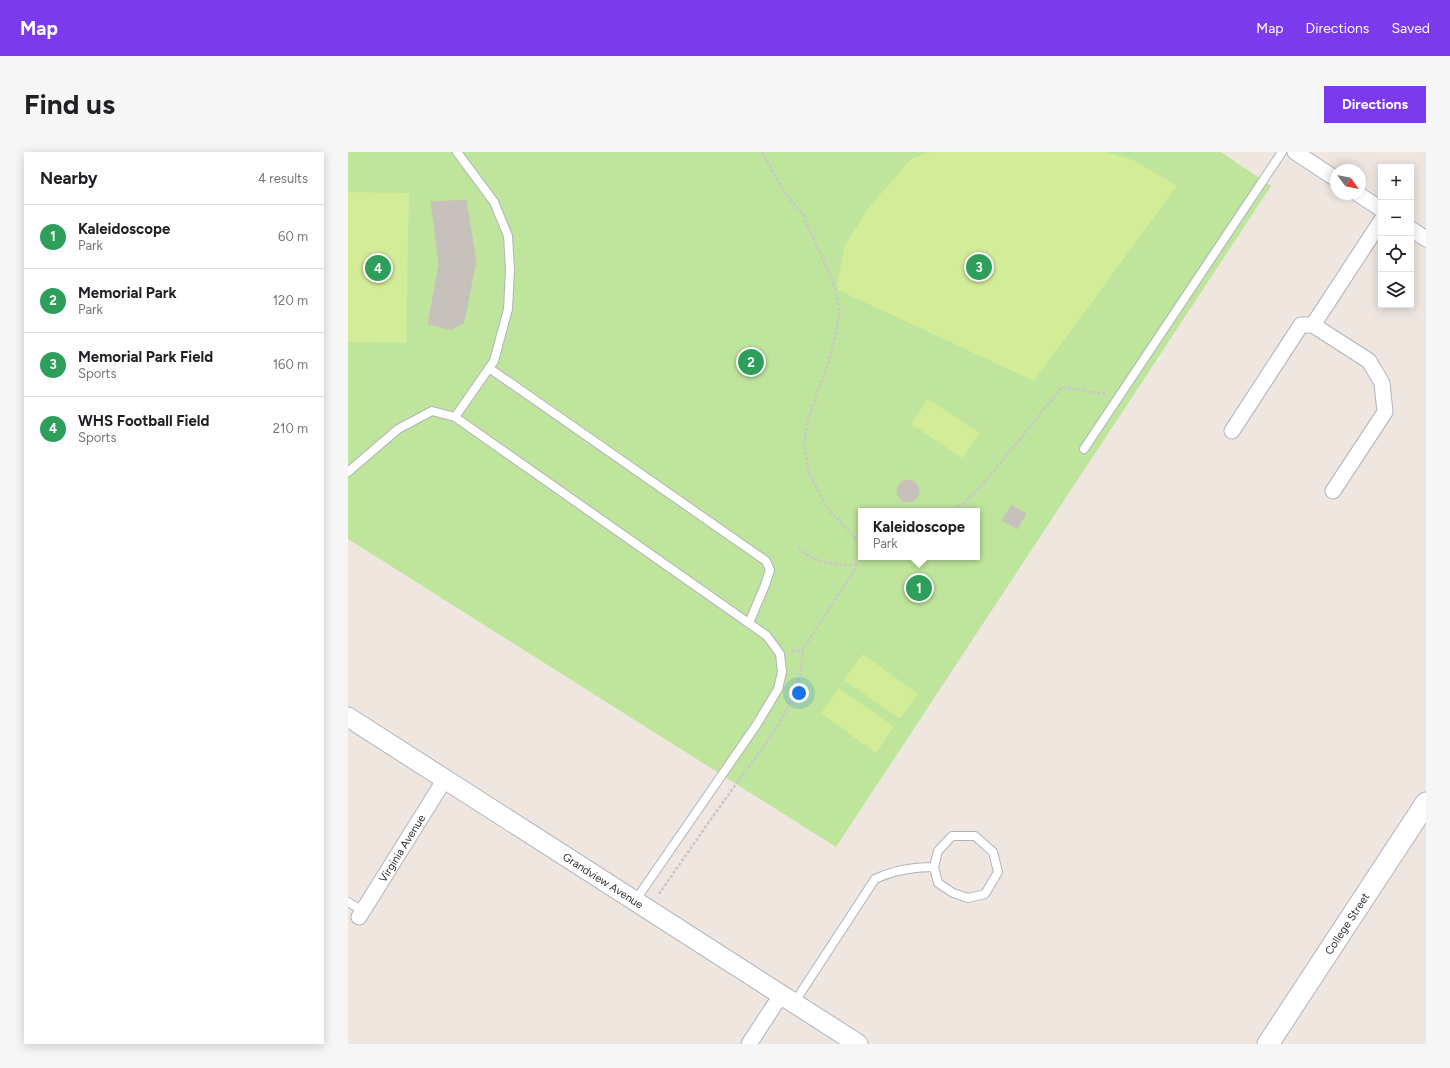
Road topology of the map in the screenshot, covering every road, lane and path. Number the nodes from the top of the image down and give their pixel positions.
1 (457, 152) edge
2 (762, 152) edge
3 (1282, 152) edge
4 (1295, 152) edge
5 (1330, 175) edge
6 (1366, 199) edge
7 (1378, 207) edge
8 (1378, 226) edge
9 (1414, 231) edge
10 (1426, 240) edge
11 (1313, 325) junction
12 (489, 368) junction
13 (1119, 396) junction
14 (455, 417) junction
15 (1232, 431) dead end
16 (1084, 450) dead end
17 (348, 472) edge
18 (1333, 491) dead end
19 (956, 508) edge
20 (858, 541) edge
21 (798, 548) dead end
22 (859, 560) edge
23 (855, 566) junction
24 (749, 623) junction
25 (780, 654) junction
26 (348, 717) edge
27 (444, 779) junction
28 (1426, 803) edge
29 (934, 867) junction
30 (635, 901) junction
31 (348, 902) edge
32 (361, 914) joint
33 (788, 999) junction
34 (749, 1044) edge
35 (858, 1044) edge
36 (1268, 1044) edge

1 - 12 lane
2 - 20 path
3 - 13 lane
4 - 5 street
6 - 7 street
8 - 11 street
9 - 10 street
11 - 15 street
11 - 18 street
12 - 14 lane
12 - 24 lane
13 - 16 lane
13 - 19 path
14 - 17 lane
14 - 24 lane
21 - 23 path
22 - 23 path
23 - 25 path
24 - 25 lane
25 - 30 lane
26 - 27 street, Grandview Avenue
27 - 30 street, Grandview Avenue
27 - 32 street, Virginia Avenue
28 - 36 main road, College Street
29 - 29 lane
29 - 33 lane
30 - 33 street, Grandview Avenue
31 - 32 lane
33 - 34 street
33 - 35 street, Grandview Avenue

